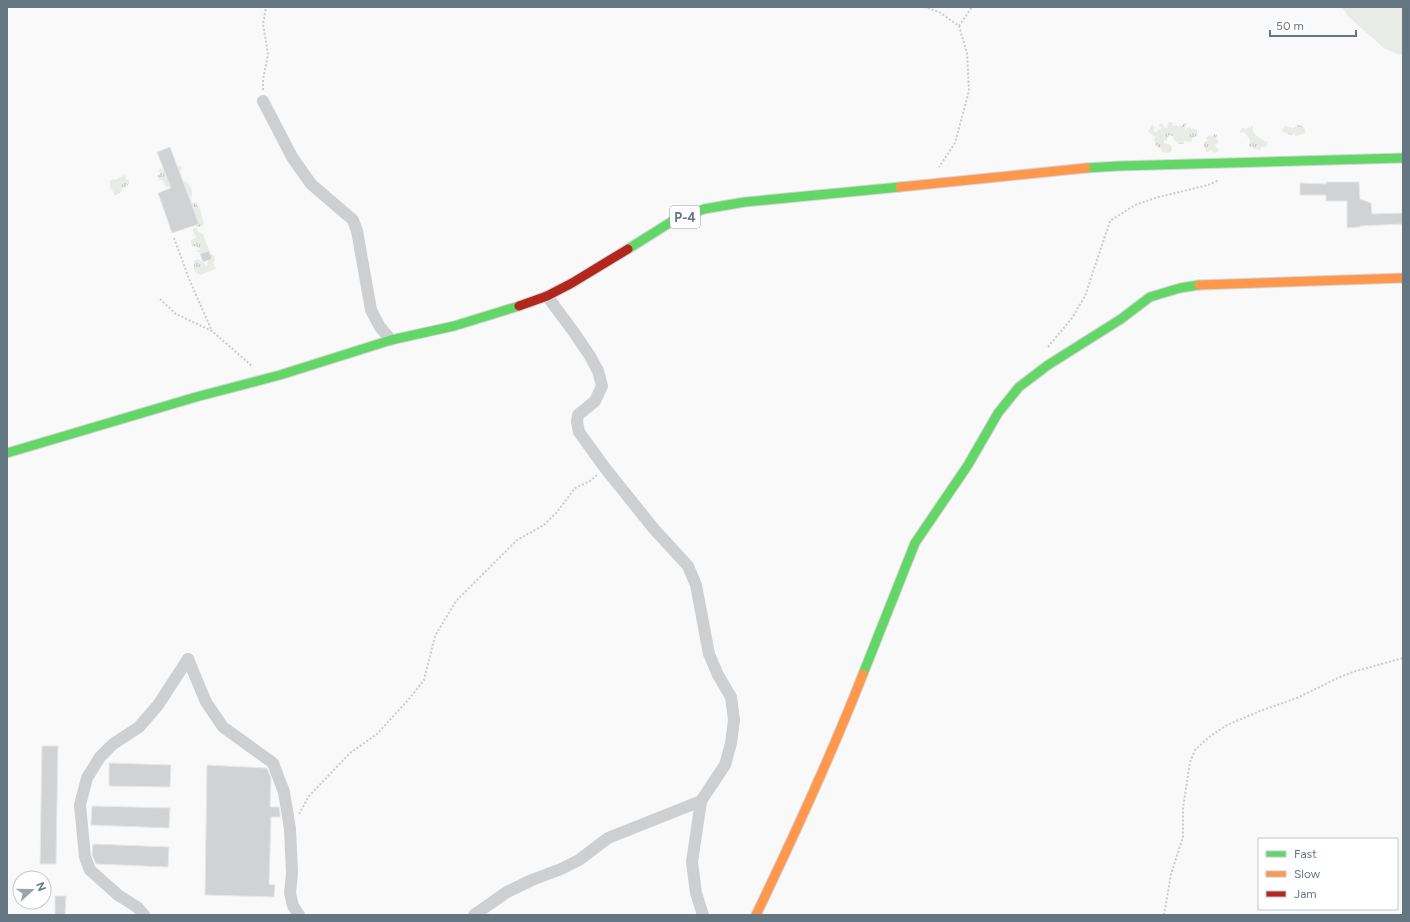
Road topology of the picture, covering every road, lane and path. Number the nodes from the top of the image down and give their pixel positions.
1 (266, 7) edge
2 (924, 7) edge
3 (972, 7) edge
4 (959, 26) junction
5 (263, 101) joint
6 (1403, 158) edge
7 (1220, 179) dead end
8 (928, 184) junction
9 (174, 238) dead end
10 (1403, 278) edge
11 (547, 296) junction
12 (160, 299) dead end
13 (212, 331) junction
14 (391, 340) junction
15 (1044, 352) dead end
16 (253, 367) dead end
17 (7, 453) edge
18 (605, 468) junction
19 (1403, 658) edge
20 (701, 800) junction
21 (290, 829) junction
22 (144, 915) edge
23 (299, 915) edge
24 (474, 915) edge
25 (703, 915) edge
26 (756, 915) edge
27 (1164, 915) edge

1 - 5 path
2 - 4 path
3 - 4 path
4 - 8 path
5 - 14 street
6 - 8 main road, P-4
7 - 15 path
8 - 11 main road, P-4
9 - 13 path
10 - 26 main road
11 - 14 main road, P-4
11 - 18 street
12 - 13 path
13 - 16 path
14 - 17 main road, P-4
18 - 20 street
18 - 21 path
19 - 27 path
20 - 24 street
20 - 25 street
21 - 22 street
21 - 23 street

